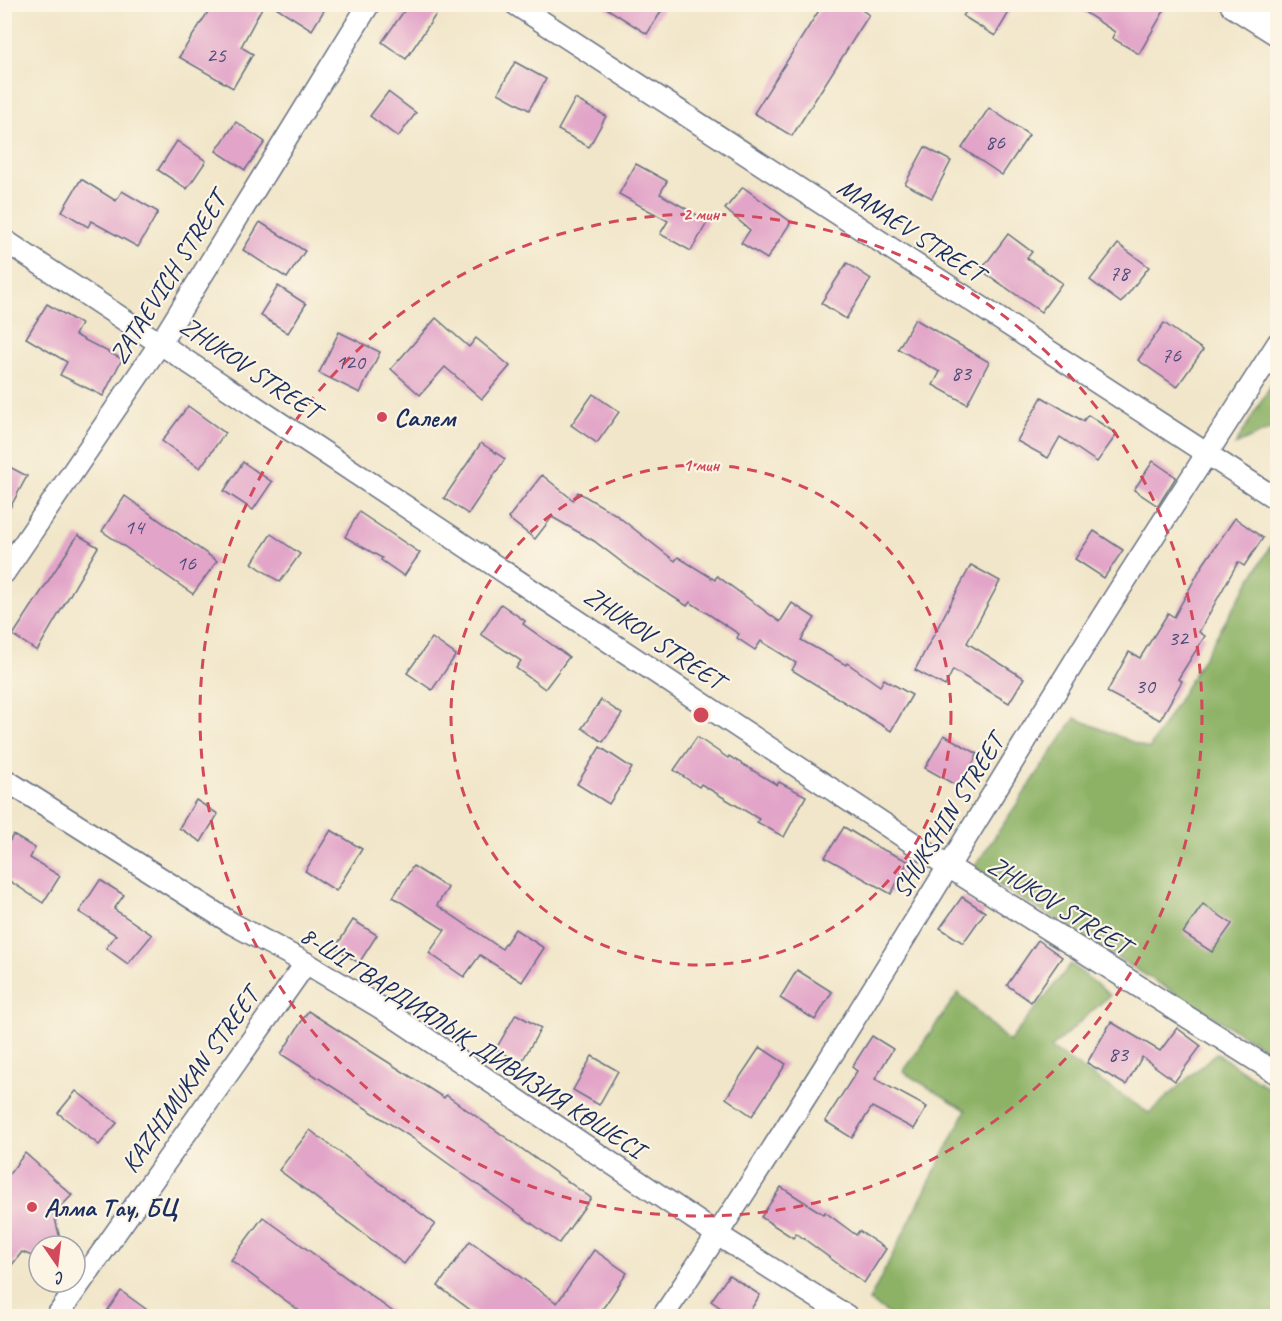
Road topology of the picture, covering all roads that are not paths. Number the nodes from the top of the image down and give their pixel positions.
1 (369, 4) edge
2 (515, 4) edge
3 (1234, 4) edge
4 (1278, 32) edge
5 (4, 240) edge
6 (161, 342) junction
7 (1278, 342) edge
8 (1207, 455) junction
9 (1278, 500) edge
10 (4, 573) edge
11 (4, 779) edge
12 (949, 867) junction
13 (306, 963) junction
14 (1278, 1074) edge
15 (718, 1235) junction
16 (57, 1317) edge
17 (663, 1317) edge
18 (847, 1317) edge

1 - 6 street, ZATAEVICH STREET
2 - 8 street, MANAEV STREET
3 - 4 street
5 - 6 street, ZHUKOV STREET
6 - 10 street, ZATAEVICH STREET
6 - 12 street, ZHUKOV STREET
7 - 8 street, SHUKSHIN STREET
8 - 9 street, MANAEV STREET
8 - 12 street, SHUKSHIN STREET
11 - 13 street, 8-ШІ ГВАРДИЯЛЫҚ ДИВИЗИЯ КӨШЕСІ
12 - 14 street, ZHUKOV STREET
12 - 15 street, SHUKSHIN STREET
13 - 15 street, 8-ШІ ГВАРДИЯЛЫҚ ДИВИЗИЯ КӨШЕСІ
13 - 16 street, KAZHIMUKAN STREET
15 - 17 street, SHUKSHIN STREET
15 - 18 street, 8-ШІ ГВАРДИЯЛЫҚ ДИВИЗИЯ КӨШЕСІ

